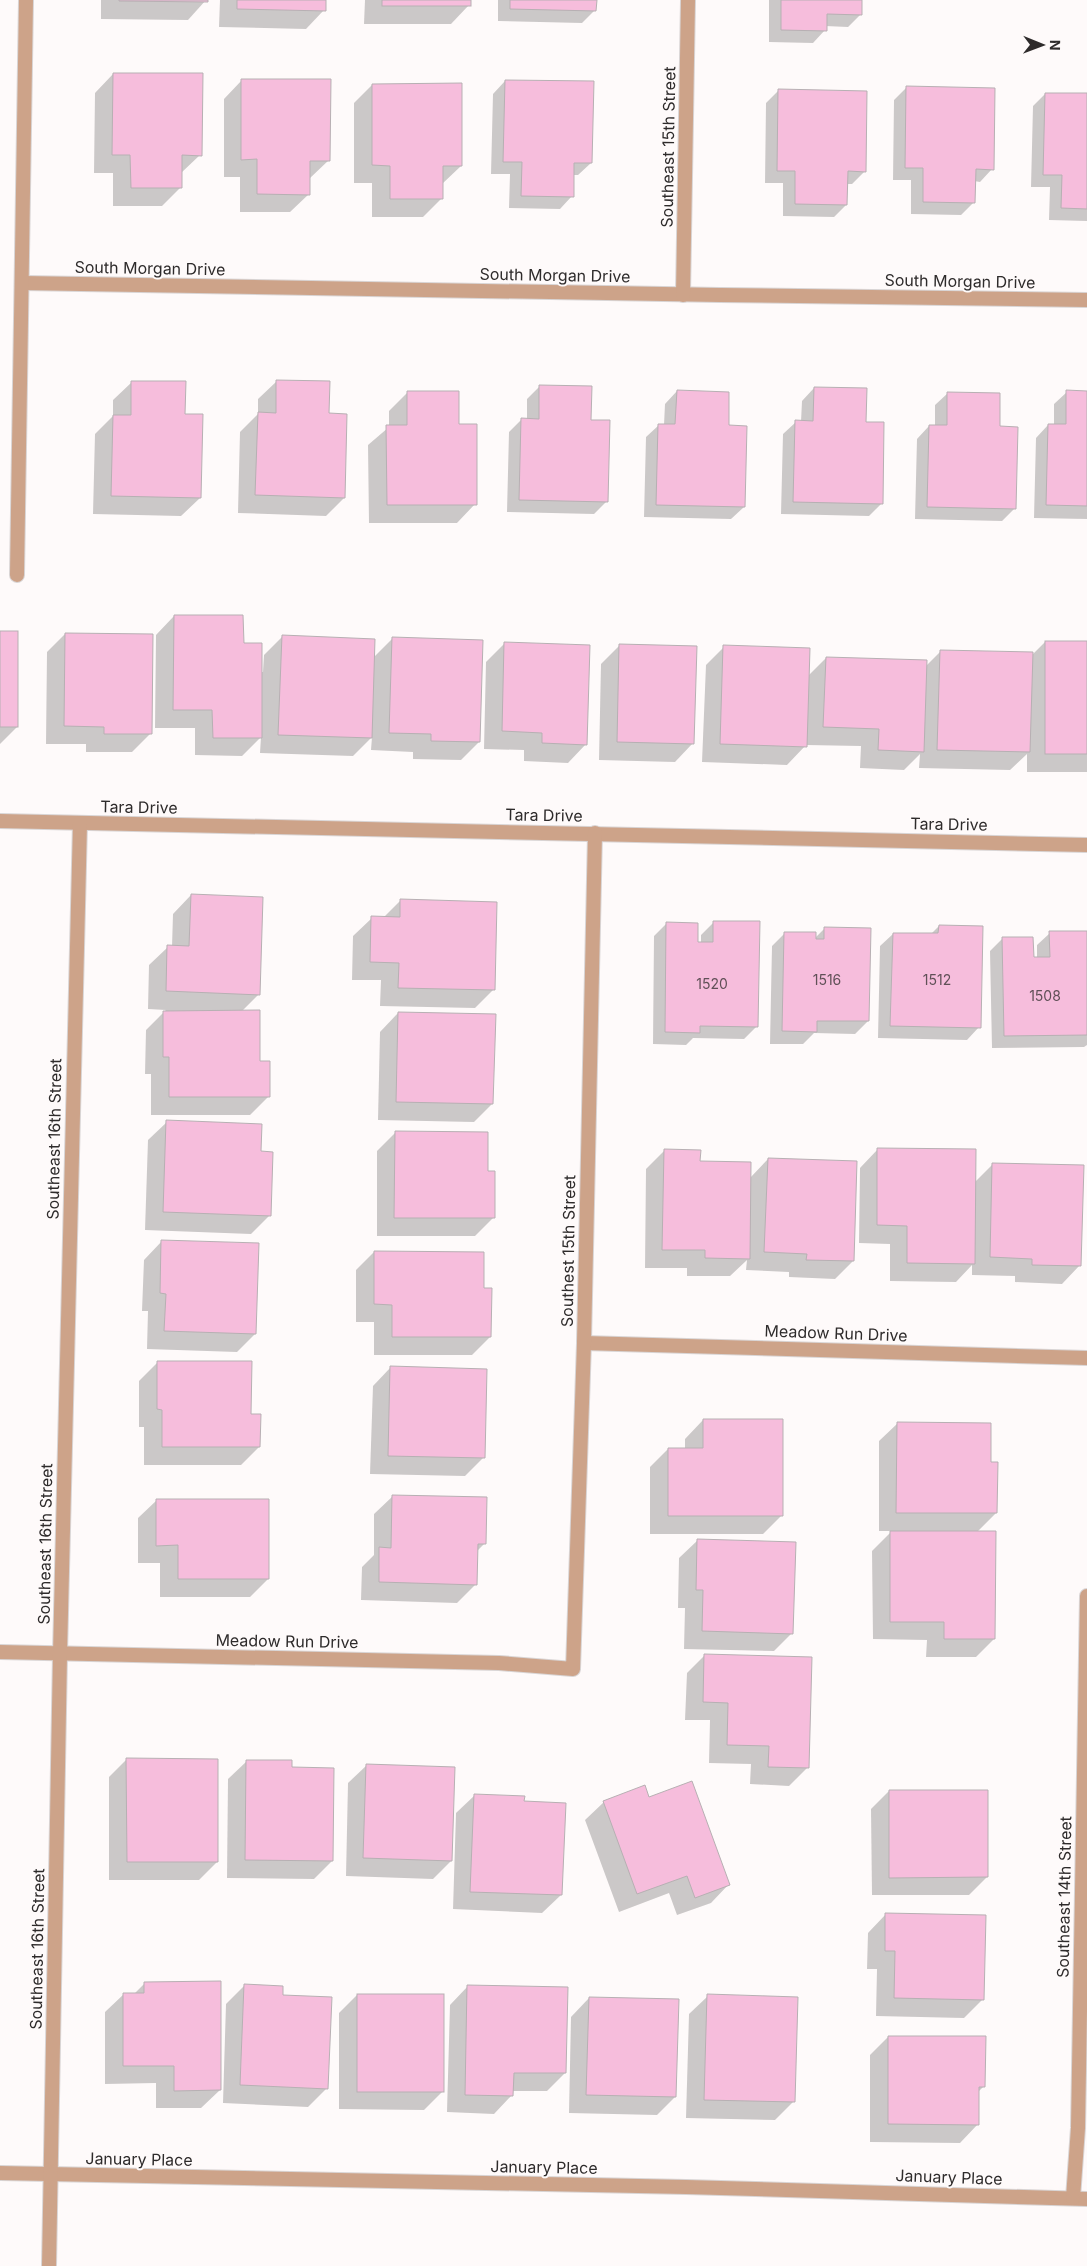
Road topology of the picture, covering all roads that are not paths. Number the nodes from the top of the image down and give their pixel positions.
1 (26, 0) edge
2 (688, 0) edge
3 (23, 283) junction
4 (683, 295) junction
5 (1087, 300) edge
6 (18, 575) dead end
7 (0, 821) edge
8 (80, 823) junction
9 (594, 833) junction
10 (1087, 844) edge
11 (584, 1343) junction
12 (1087, 1358) edge
13 (1087, 1596) edge
14 (0, 1652) edge
15 (60, 1654) junction
16 (573, 1669) joint
17 (0, 2173) edge
18 (51, 2174) junction
19 (1080, 2198) edge
20 (49, 2266) edge

1 - 3 street
2 - 4 street, Southeast 15th Street
3 - 4 street, South Morgan Drive
3 - 6 street
4 - 5 street, South Morgan Drive
7 - 8 street, Tara Drive
8 - 9 street, Tara Drive
8 - 15 street, Southeast 16th Street
9 - 10 street, Tara Drive
9 - 11 street, Southest 15th Street
11 - 12 street, Meadow Run Drive
11 - 16 street, Southest 15th Street
13 - 19 street, Southeast 14th Street
14 - 15 street, Meadow Run Drive
15 - 16 street, Meadow Run Drive
15 - 18 street, Southeast 16th Street
17 - 18 street, January Place
18 - 19 street, January Place
18 - 20 street, Southeast 16th Street

